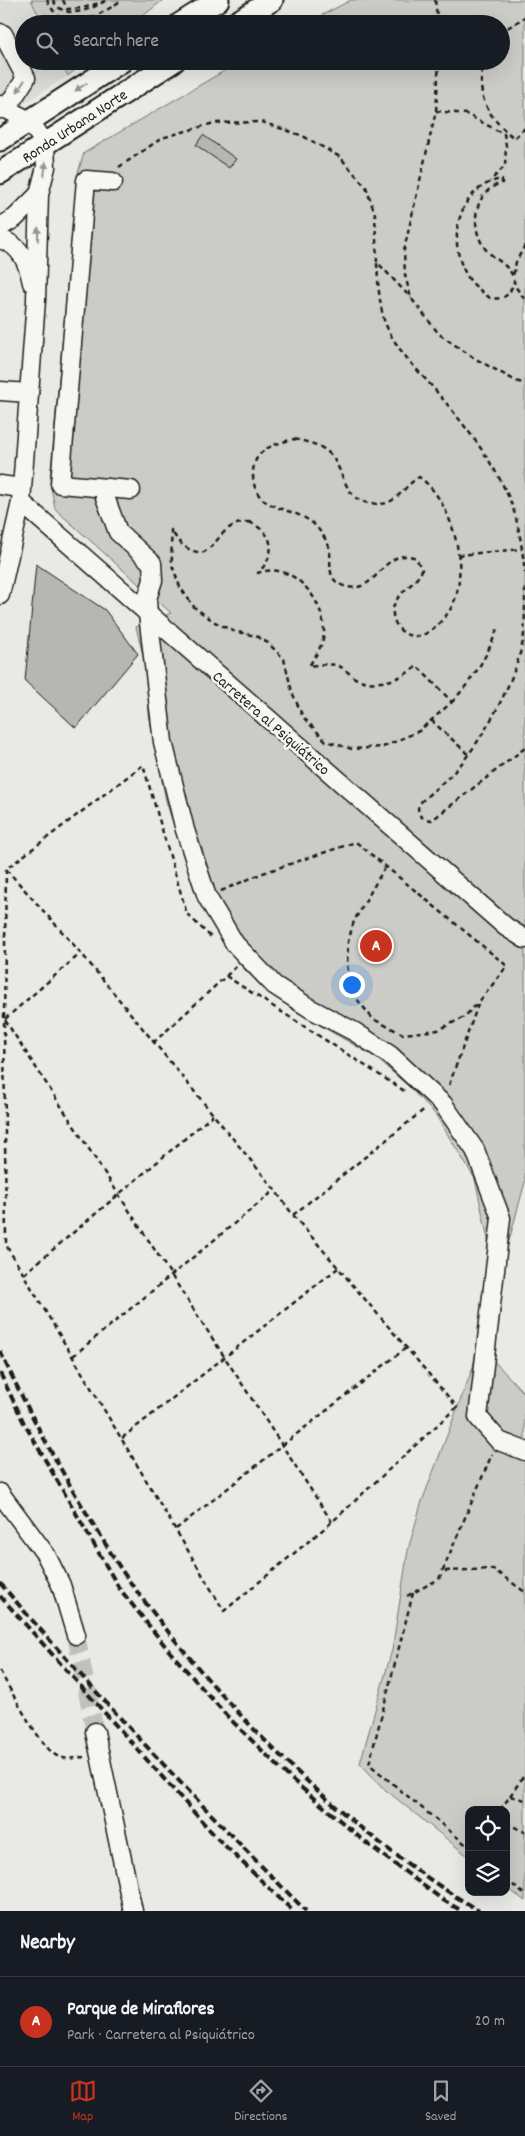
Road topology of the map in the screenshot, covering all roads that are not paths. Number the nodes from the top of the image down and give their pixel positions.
1 (218, 0) edge
2 (272, 0) edge
3 (194, 15) edge
4 (248, 15) edge
5 (0, 32) edge
6 (15, 57) edge
7 (22, 70) edge
8 (108, 70) edge
9 (160, 70) edge
10 (2, 108) edge
11 (30, 120) junction
12 (0, 140) edge
13 (45, 144) junction
14 (0, 173) edge
15 (113, 182) road end
16 (39, 194) junction
17 (0, 227) edge
18 (0, 239) edge
19 (36, 300) junction
20 (0, 391) edge
21 (29, 393) junction
22 (0, 485) edge
23 (106, 488) junction
24 (130, 490) dead end
25 (21, 495) junction
26 (0, 595) edge
27 (148, 614) junction
28 (525, 940) edge
29 (525, 1451) edge
30 (0, 1493) edge
31 (76, 1635) tunnel mouth
32 (96, 1732) tunnel mouth
33 (133, 1911) edge

1 - 3 main road
2 - 4 main road
5 -> 6 street
7 -> 10 street
8 -> 11 main road, Ronda Urbana Norte
9 - 13 main road, Ronda Urbana Norte
10 - 11 street
11 - 12 main road, Ronda Urbana Norte
11 - 13 street
13 - 14 main road, Ronda Urbana Norte
16 -> 13 street
15 - 23 street
16 - 17 street
19 -> 16 street
18 - 19 street
19 - 21 street
20 - 21 street
21 - 25 street
22 - 25 street
23 - 24 street
23 - 27 street
25 - 26 street
25 - 27 street, Carretera al Psiquiátrico
27 - 28 street, Carretera al Psiquiátrico
27 - 29 street
30 - 31 street
32 - 33 street

